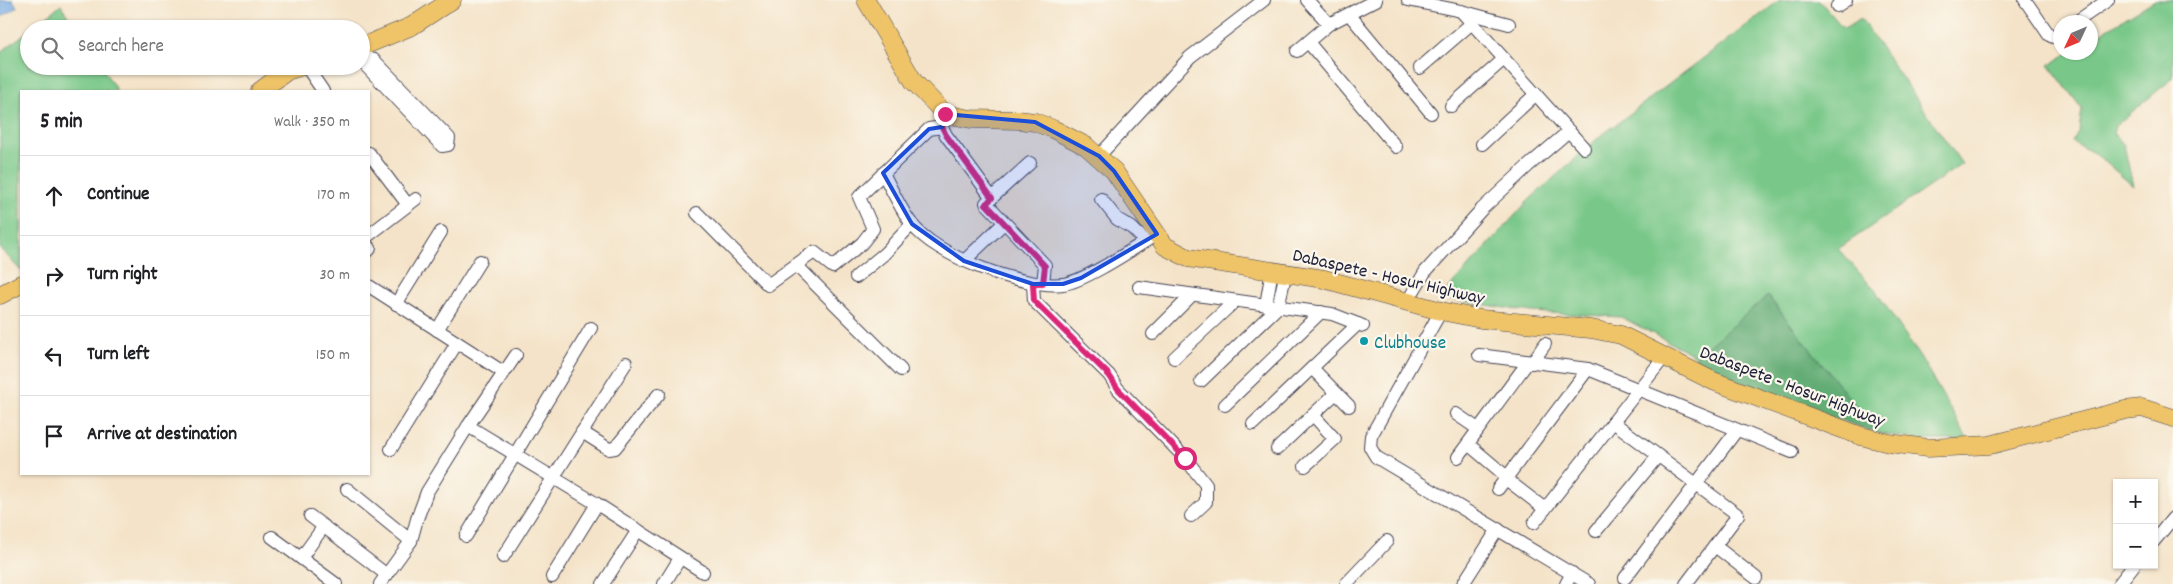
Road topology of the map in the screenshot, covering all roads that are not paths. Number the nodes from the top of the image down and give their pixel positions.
1 (452, 0) edge
2 (866, 0) edge
3 (1264, 0) edge
4 (1307, 0) edge
5 (1376, 0) edge
6 (1408, 0) edge
7 (2025, 0) edge
8 (2108, 0) edge
9 (1461, 11) junction
10 (1349, 14) junction
11 (2086, 15) edge
12 (1472, 23) junction
13 (1329, 24) junction
14 (1509, 24) dead end
15 (2053, 37) edge
16 (1308, 42) junction
17 (370, 50) edge
18 (1297, 51) dead end
19 (370, 57) edge
20 (1504, 59) junction
21 (1420, 68) dead end
22 (370, 70) edge
23 (282, 75) edge
24 (311, 75) edge
25 (261, 90) edge
26 (322, 90) edge
27 (1536, 94) junction
28 (1451, 106) dead end
29 (1431, 112) dead end
30 (944, 121) junction
31 (1569, 132) junction
32 (1482, 144) dead end
33 (1396, 147) dead end
34 (1584, 148) dead end
35 (370, 153) edge
36 (1099, 156) junction
37 (1030, 163) dead end
38 (883, 173) junction
39 (992, 198) junction
40 (1101, 199) dead end
41 (697, 213) dead end
42 (1004, 223) junction
43 (912, 224) junction
44 (441, 232) dead end
45 (1151, 238) junction
46 (370, 243) edge
47 (480, 260) dead end
48 (964, 261) junction
49 (797, 266) junction
50 (1279, 271) junction
51 (856, 277) dead end
52 (1038, 284) junction
53 (20, 285) edge
54 (370, 287) edge
55 (1139, 288) dead end
56 (0, 295) edge
57 (1192, 295) junction
58 (1236, 301) junction
59 (1407, 302) junction
60 (396, 304) junction
61 (1272, 306) junction
62 (1441, 311) junction
63 (1321, 312) junction
64 (591, 328) dead end
65 (437, 330) junction
66 (1152, 334) dead end
67 (457, 342) junction
68 (1545, 344) dead end
69 (516, 355) dead end
70 (1479, 355) dead end
71 (1665, 356) junction
72 (1174, 358) dead end
73 (626, 363) dead end
74 (1530, 363) junction
75 (1312, 368) junction
76 (1588, 369) junction
77 (901, 370) dead end
78 (503, 372) junction
79 (1201, 381) dead end
80 (1640, 389) junction
81 (1336, 393) junction
82 (659, 394) dead end
83 (1224, 404) dead end
84 (1349, 406) dead end
85 (1456, 414) dead end
86 (1312, 415) junction
87 (2173, 418) edge
88 (1612, 422) junction
89 (1253, 424) dead end
90 (468, 426) junction
91 (1478, 429) junction
92 (1737, 430) junction
93 (582, 432) junction
94 (1468, 444) junction
95 (391, 449) dead end
96 (1277, 449) dead end
97 (1792, 452) dead end
98 (514, 453) junction
99 (1658, 456) junction
100 (1458, 457) dead end
101 (1305, 466) dead end
102 (552, 477) junction
103 (1504, 481) junction
104 (1696, 486) junction
105 (347, 489) dead end
106 (597, 504) junction
107 (1545, 509) junction
108 (310, 516) dead end
109 (1191, 516) dead end
110 (2173, 518) edge
111 (1534, 523) dead end
112 (324, 526) junction
113 (1498, 529) junction
114 (638, 530) junction
115 (1596, 531) dead end
116 (466, 536) dead end
117 (2158, 536) edge
118 (272, 537) dead end
119 (411, 541) junction
120 (1387, 541) dead end
121 (1715, 546) junction
122 (503, 557) dead end
123 (301, 558) junction
124 (680, 558) junction
125 (2131, 569) edge
126 (703, 572) dead end
127 (552, 578) dead end
128 (1625, 578) dead end
129 (1756, 578) dead end
130 (1569, 579) edge
131 (383, 580) edge
132 (2120, 583) edge
133 (336, 584) edge
134 (604, 584) edge
135 (664, 584) edge
136 (1346, 584) edge
137 (1462, 584) edge
138 (1589, 584) edge
139 (1686, 584) edge

1 - 17 highway
2 - 30 highway
3 - 36 street
4 - 13 street
5 - 10 street
6 - 9 street
7 - 15 street
8 - 11 street
9 - 12 street
9 - 14 street
10 - 13 street
10 - 29 street
12 - 20 street
12 - 21 street
13 - 16 street
16 - 18 street
16 - 33 street
19 - 22 street
20 - 27 street
20 - 28 street
23 - 25 highway
24 - 26 street
27 - 31 street
27 - 32 street
30 - 36 highway, Dabaspete - Hosur Highway
30 - 38 street
30 - 39 street
31 - 34 street
31 - 59 street
35 - 46 street
36 - 45 highway, Dabaspete - Hosur Highway
37 - 39 street
38 - 43 street
38 - 49 street
39 - 42 street
40 - 45 street
41 - 49 street
42 - 48 street
42 - 52 street
43 - 48 street
43 - 51 street
44 - 60 street
45 - 50 highway, Dabaspete - Hosur Highway
45 - 52 street
47 - 65 street
48 - 52 street
49 - 77 street
50 - 59 highway, Dabaspete - Hosur Highway
50 - 61 street
52 - 109 street
53 - 56 highway
54 - 60 street
55 - 57 street
57 - 58 street
57 - 66 street
58 - 61 street
58 - 72 street
59 - 62 highway, Dabaspete - Hosur Highway
60 - 65 street
61 - 63 street
61 - 79 street
62 - 71 highway, Dabaspete - Hosur Highway
62 - 113 street
63 - 75 street
63 - 83 street
64 - 98 street
65 - 67 street
67 - 78 street
67 - 95 street
68 - 74 street
69 - 78 street
70 - 74 street
71 - 80 street
71 - 87 highway, Dabaspete - Hosur Highway
73 - 93 street
74 - 76 street
74 - 91 street
75 - 81 street
75 - 89 street
76 - 80 street
76 - 103 street
78 - 90 street
80 - 88 street
80 - 92 street
81 - 84 street
81 - 86 street
82 - 93 street
85 - 91 street
86 - 96 street
86 - 101 street
88 - 99 street
88 - 107 street
90 - 98 street
90 - 119 street
91 - 94 street
92 - 97 street
92 - 104 street
93 - 102 street
94 - 100 street
94 - 103 street
98 - 102 street
98 - 116 street
99 - 104 street
99 - 115 street
102 - 106 street
102 - 122 street
103 - 107 street
104 - 121 street
104 - 128 street
105 - 119 street
106 - 114 street
106 - 127 street
107 - 111 street
108 - 112 street
110 - 117 street
112 - 123 street
112 - 131 street
113 - 130 street
113 - 137 street
114 - 124 street
114 - 134 street
118 - 123 street
119 - 131 street
120 - 136 street
121 - 129 street
121 - 139 street
123 - 133 street
124 - 126 street
124 - 135 street
125 - 132 street
130 - 138 street

